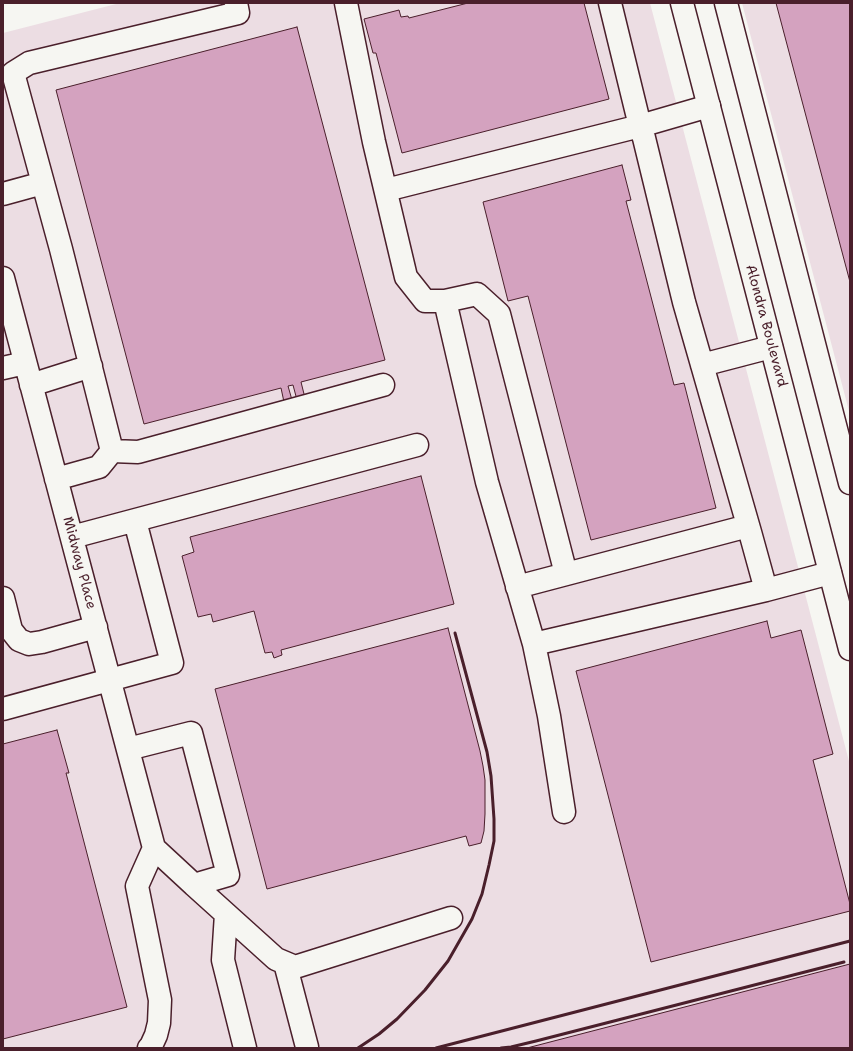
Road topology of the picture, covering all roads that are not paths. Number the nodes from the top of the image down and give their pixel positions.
1 (236, 3) edge
2 (346, 3) edge
3 (610, 3) edge
4 (682, 3) edge
5 (726, 3) edge
6 (709, 106) junction
7 (640, 126) junction
8 (43, 183) junction
9 (386, 190) junction
10 (3, 194) edge
11 (3, 278) edge
12 (445, 301) junction
13 (771, 347) junction
14 (25, 363) junction
15 (702, 365) junction
16 (91, 366) junction
17 (3, 368) edge
18 (31, 385) junction
19 (383, 385) dead end
20 (417, 445) dead end
21 (112, 451) junction
22 (56, 479) junction
23 (850, 483) edge
24 (135, 521) junction
25 (748, 526) junction
26 (72, 537) junction
27 (830, 573) junction
28 (566, 574) junction
29 (517, 587) junction
30 (766, 590) junction
31 (3, 598) edge
32 (96, 627) junction
33 (534, 644) junction
34 (850, 649) edge
35 (110, 680) junction
36 (3, 708) edge
37 (128, 749) junction
38 (564, 812) dead end
39 (154, 848) junction
40 (194, 884) junction
41 (226, 914) junction
42 (452, 918) dead end
43 (285, 963) junction
44 (307, 1046) dead end
45 (149, 1048) edge
46 (245, 1048) edge

1 - 8 main road
2 - 9 main road
3 - 7 main road
4 - 6 main road, Alondra Boulevard
5 - 23 main road
6 - 7 main road
6 - 13 main road, Alondra Boulevard
7 - 9 main road
7 - 15 main road
8 - 10 main road
8 - 16 main road
9 - 12 main road
11 - 14 main road, Midway Place
12 - 28 main road
12 - 29 main road
13 - 15 main road
13 - 27 main road, Alondra Boulevard
14 - 17 main road
14 - 18 main road, Midway Place
15 - 25 main road
16 - 18 main road
16 - 21 main road
18 - 22 main road, Midway Place
19 - 21 main road
20 - 24 main road
21 - 22 main road
22 - 26 main road, Midway Place
24 - 26 main road
24 - 35 main road
25 - 28 main road
25 - 30 main road
26 - 32 main road, Midway Place
27 - 30 main road
27 - 34 main road, Alondra Boulevard
28 - 29 main road
29 - 33 main road
30 - 33 main road
31 - 32 main road
32 - 35 main road, Midway Place
33 - 38 main road
35 - 36 main road
35 - 37 main road, Midway Place
37 - 39 main road, Midway Place
37 - 40 main road
39 - 40 main road
39 - 45 main road
40 - 41 main road
41 - 43 main road
41 - 46 main road
42 - 43 main road
43 - 44 main road

